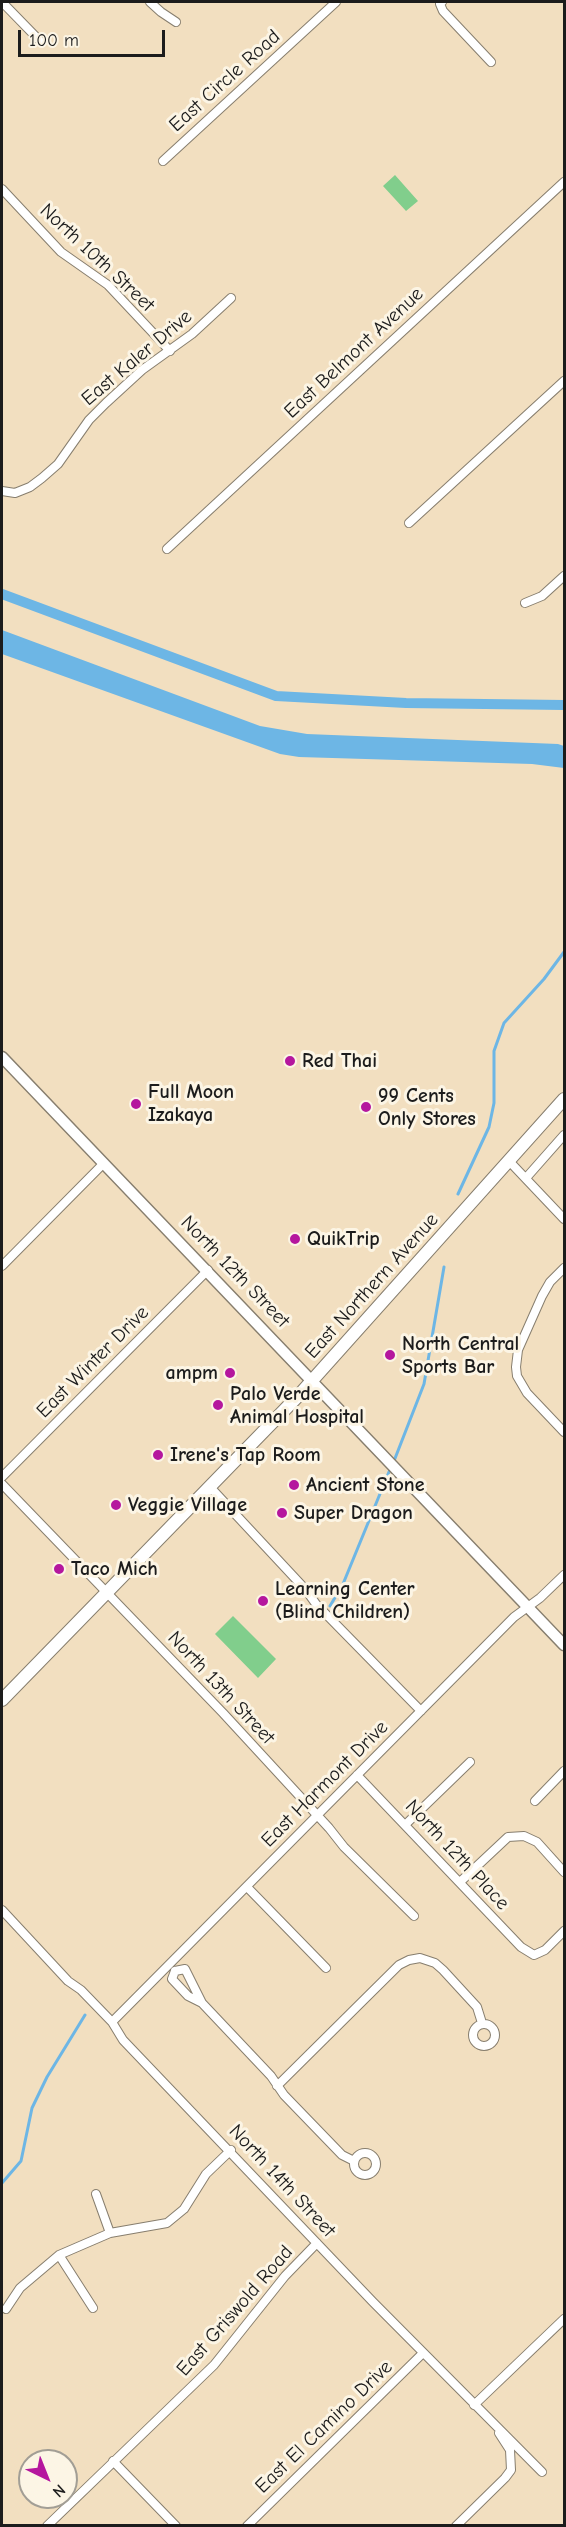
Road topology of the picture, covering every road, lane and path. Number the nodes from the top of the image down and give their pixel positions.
1 (2, 2) edge
2 (150, 2) edge
3 (336, 2) edge
4 (441, 3) edge
5 (176, 22) dead end
6 (41, 42) dead end
7 (491, 62) dead end
8 (163, 161) dead end
9 (564, 182) edge
10 (2, 189) edge
11 (231, 298) dead end
12 (170, 351) junction
13 (564, 381) edge
14 (2, 491) edge
15 (409, 523) dead end
16 (167, 549) dead end
17 (564, 576) edge
18 (525, 603) dead end
19 (2, 1057) edge
20 (564, 1099) edge
21 (564, 1135) edge
22 (509, 1161) junction
23 (105, 1163) junction
24 (526, 1178) junction
25 (564, 1219) edge
26 (2, 1266) edge
27 (564, 1269) edge
28 (208, 1270) junction
29 (313, 1380) junction
30 (564, 1432) edge
31 (2, 1477) edge
32 (2, 1484) edge
33 (210, 1487) junction
34 (564, 1575) edge
35 (108, 1592) junction
36 (528, 1607) junction
37 (564, 1645) edge
38 (2, 1700) edge
39 (421, 1711) junction
40 (470, 1761) dead end
41 (564, 1771) edge
42 (357, 1775) junction
43 (535, 1800) dead end
44 (317, 1816) junction
45 (406, 1824) junction
46 (564, 1872) edge
47 (460, 1882) junction
48 (247, 1887) junction
49 (2, 1910) edge
50 (414, 1916) dead end
51 (564, 1931) edge
52 (169, 1964) junction
53 (326, 1968) dead end
54 (175, 1971) junction
55 (202, 2002) junction
56 (112, 2022) junction
57 (482, 2023) dead end
58 (277, 2086) junction
59 (231, 2150) junction
60 (354, 2161) dead end
61 (96, 2194) dead end
62 (110, 2233) junction
63 (317, 2243) junction
64 (59, 2255) junction
65 (93, 2308) dead end
66 (6, 2309) dead end
67 (564, 2319) edge
68 (423, 2353) junction
69 (474, 2405) junction
70 (492, 2422) junction
71 (113, 2461) junction
72 (542, 2472) dead end
73 (47, 2526) edge
74 (176, 2526) edge
75 (247, 2526) edge
76 (456, 2526) edge

1 - 6 street
2 - 5 street
3 - 8 street, East Circle Road
4 - 7 street
9 - 16 street, East Belmont Avenue
10 - 12 street, North 10th Street
11 - 12 street, East Kaler Drive
12 - 14 street, East Kaler Drive
13 - 15 street
17 - 18 street
19 - 23 street, North 12th Street
20 - 22 main road, East Northern Avenue
21 - 24 street
22 - 24 street
22 - 29 main road, East Northern Avenue
23 - 26 street
23 - 28 street, North 12th Street
24 - 25 street
27 - 30 street
28 - 29 street, North 12th Street
28 - 31 street, East Winter Drive
29 - 33 main road, East Northern Avenue
29 - 36 street, North 12th Street
32 - 35 street, North 13th Street
33 - 35 main road, East Northern Avenue
33 - 39 street
34 - 36 street, East Harmont Drive
35 - 38 main road, East Northern Avenue
35 - 44 street, North 13th Street
36 - 37 street, North 12th Street
36 - 39 street, East Harmont Drive
39 - 42 street, East Harmont Drive
40 - 45 street
41 - 43 street
42 - 44 street, East Harmont Drive
42 - 45 street, North 12th Place
44 - 48 street, East Harmont Drive
44 - 50 street, North 13th Street
45 - 47 street, North 12th Place
46 - 47 street
47 - 51 street, North 12th Place
48 - 52 street, East Harmont Drive
48 - 53 street
49 - 56 street, North 14th Street
52 - 54 street
52 - 56 street, East Harmont Drive
54 - 55 street
54 - 55 street
55 - 58 street
56 - 59 street, North 14th Street
57 - 58 street
58 - 60 street
59 - 62 street
59 - 63 street, North 14th Street
61 - 62 street
62 - 64 street
63 - 68 street, North 14th Street
63 - 71 street, East Griswold Road
64 - 65 street
64 - 66 street
67 - 69 street
68 - 69 street, North 14th Street
68 - 75 street, East El Camino Drive
69 - 70 street, North 14th Street
70 - 72 street, North 14th Street
70 - 76 street
71 - 73 street, East Griswold Road
71 - 74 street

